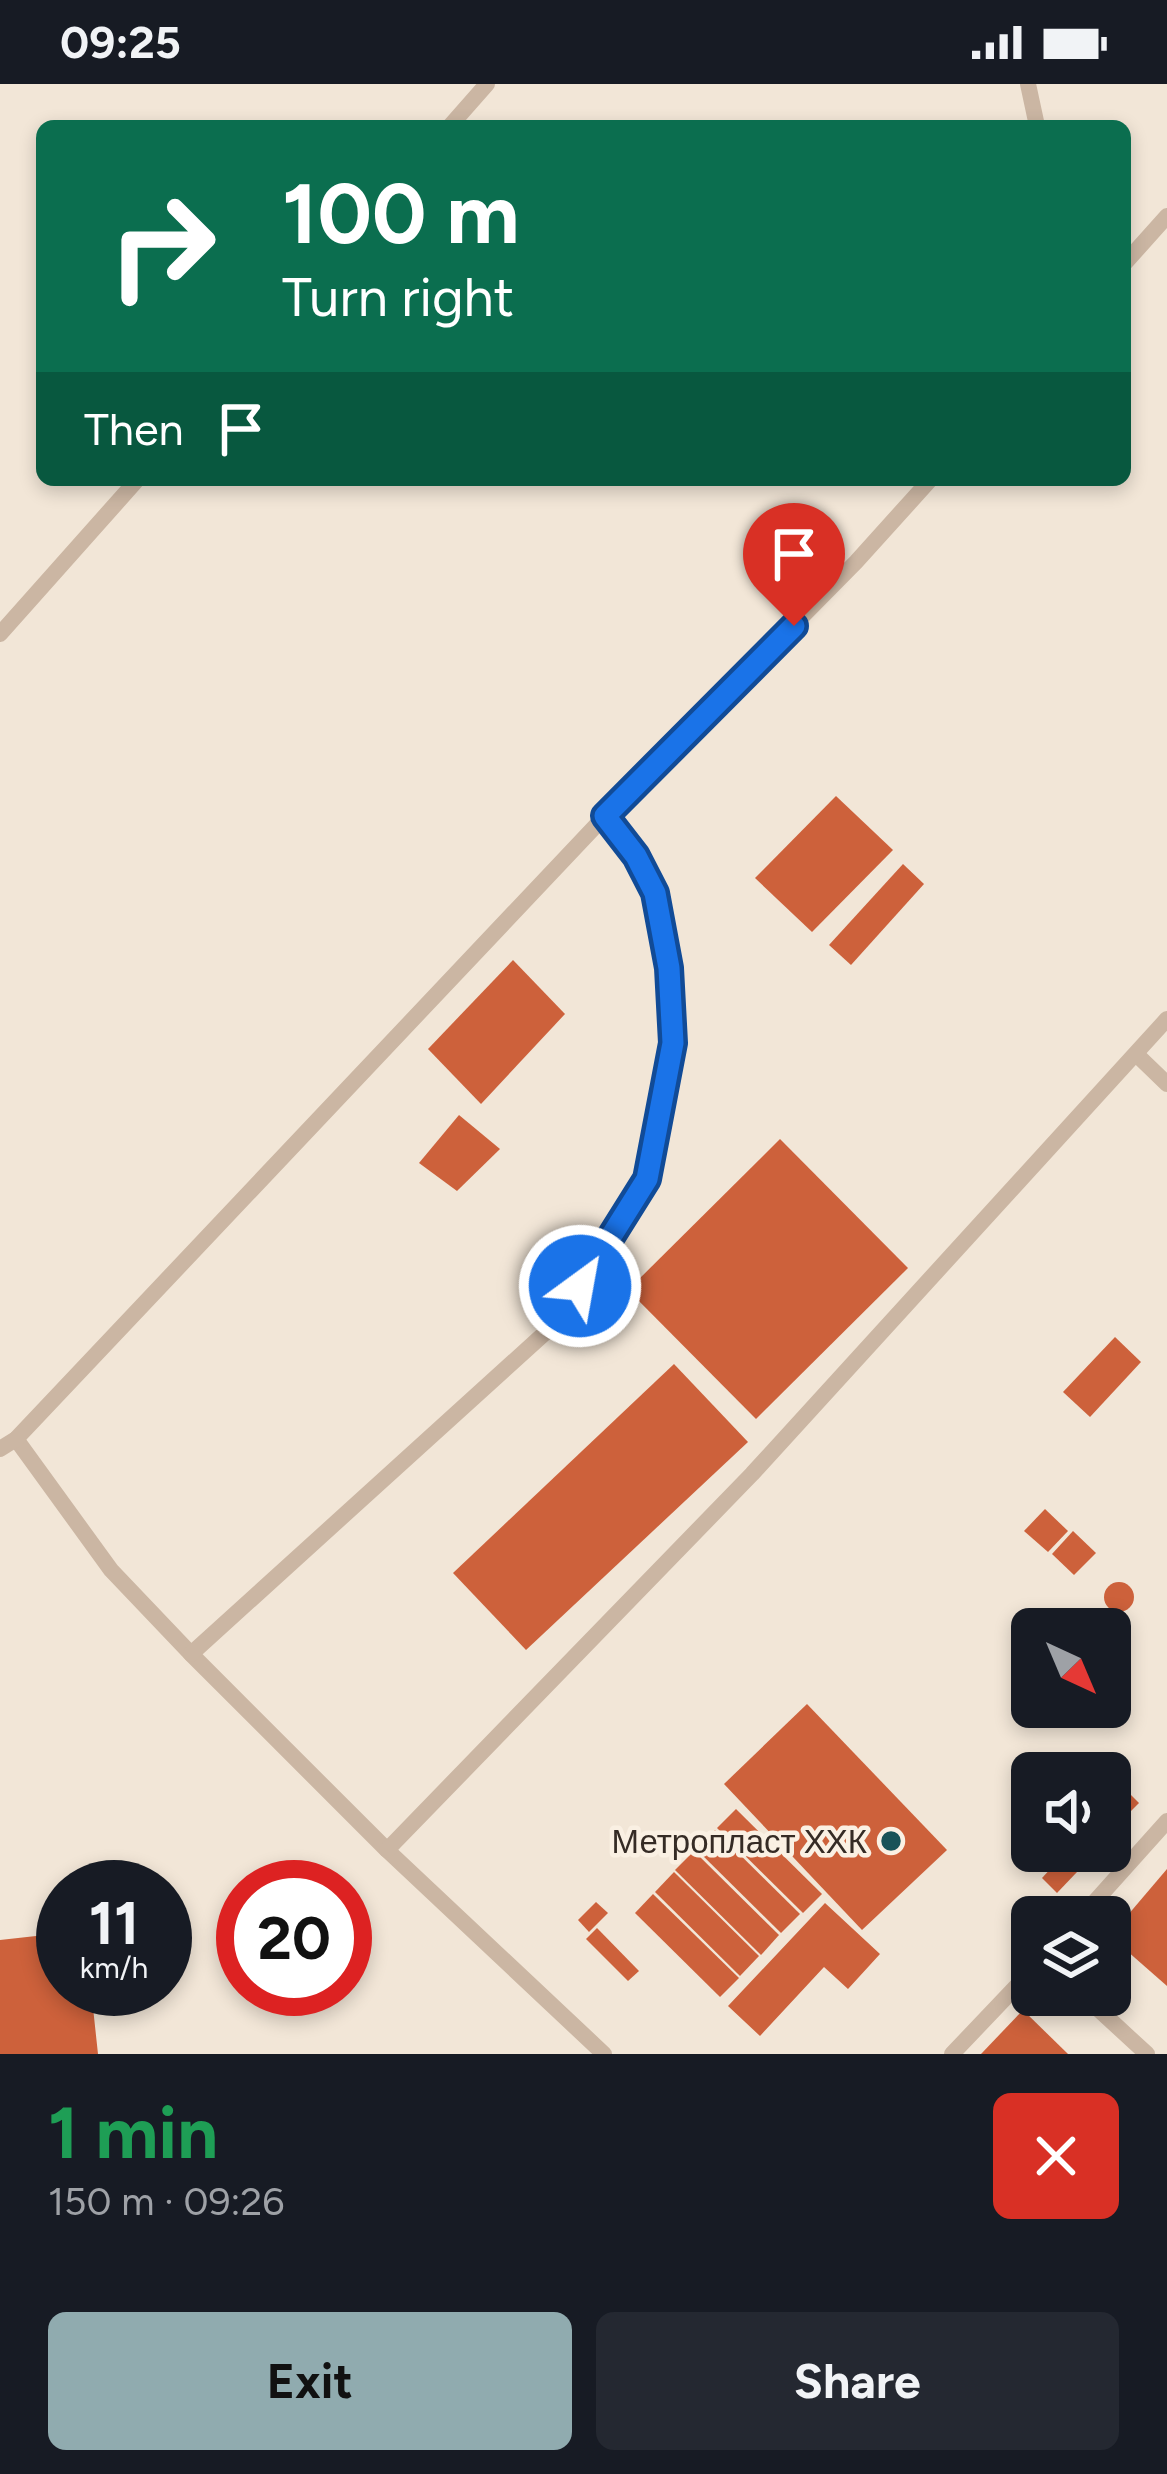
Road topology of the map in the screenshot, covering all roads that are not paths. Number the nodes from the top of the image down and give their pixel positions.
1 (487, 84) edge
2 (1028, 84) edge
3 (455, 120) edge
4 (1036, 120) edge
5 (1167, 216) edge
6 (1131, 255) edge
7 (132, 486) edge
8 (925, 486) edge
9 (0, 634) edge
10 (605, 816) junction
11 (1167, 1019) edge
12 (1136, 1054) junction
13 (1167, 1084) edge
14 (8, 1444) edge
15 (191, 1654) junction
16 (1167, 1821) edge
17 (387, 1850) junction
18 (1100, 1896) edge
19 (1011, 1992) edge
20 (1106, 2016) edge
21 (604, 2054) edge
22 (952, 2054) edge
23 (1147, 2054) edge

1 - 3 lane
2 - 4 lane
5 - 6 lane
7 - 9 lane
8 - 10 lane
10 - 14 lane
10 - 15 lane
11 - 12 lane
12 - 13 lane
12 - 17 lane
14 - 15 lane
15 - 17 lane
16 - 18 lane
17 - 21 lane
19 - 22 lane
20 - 23 lane

